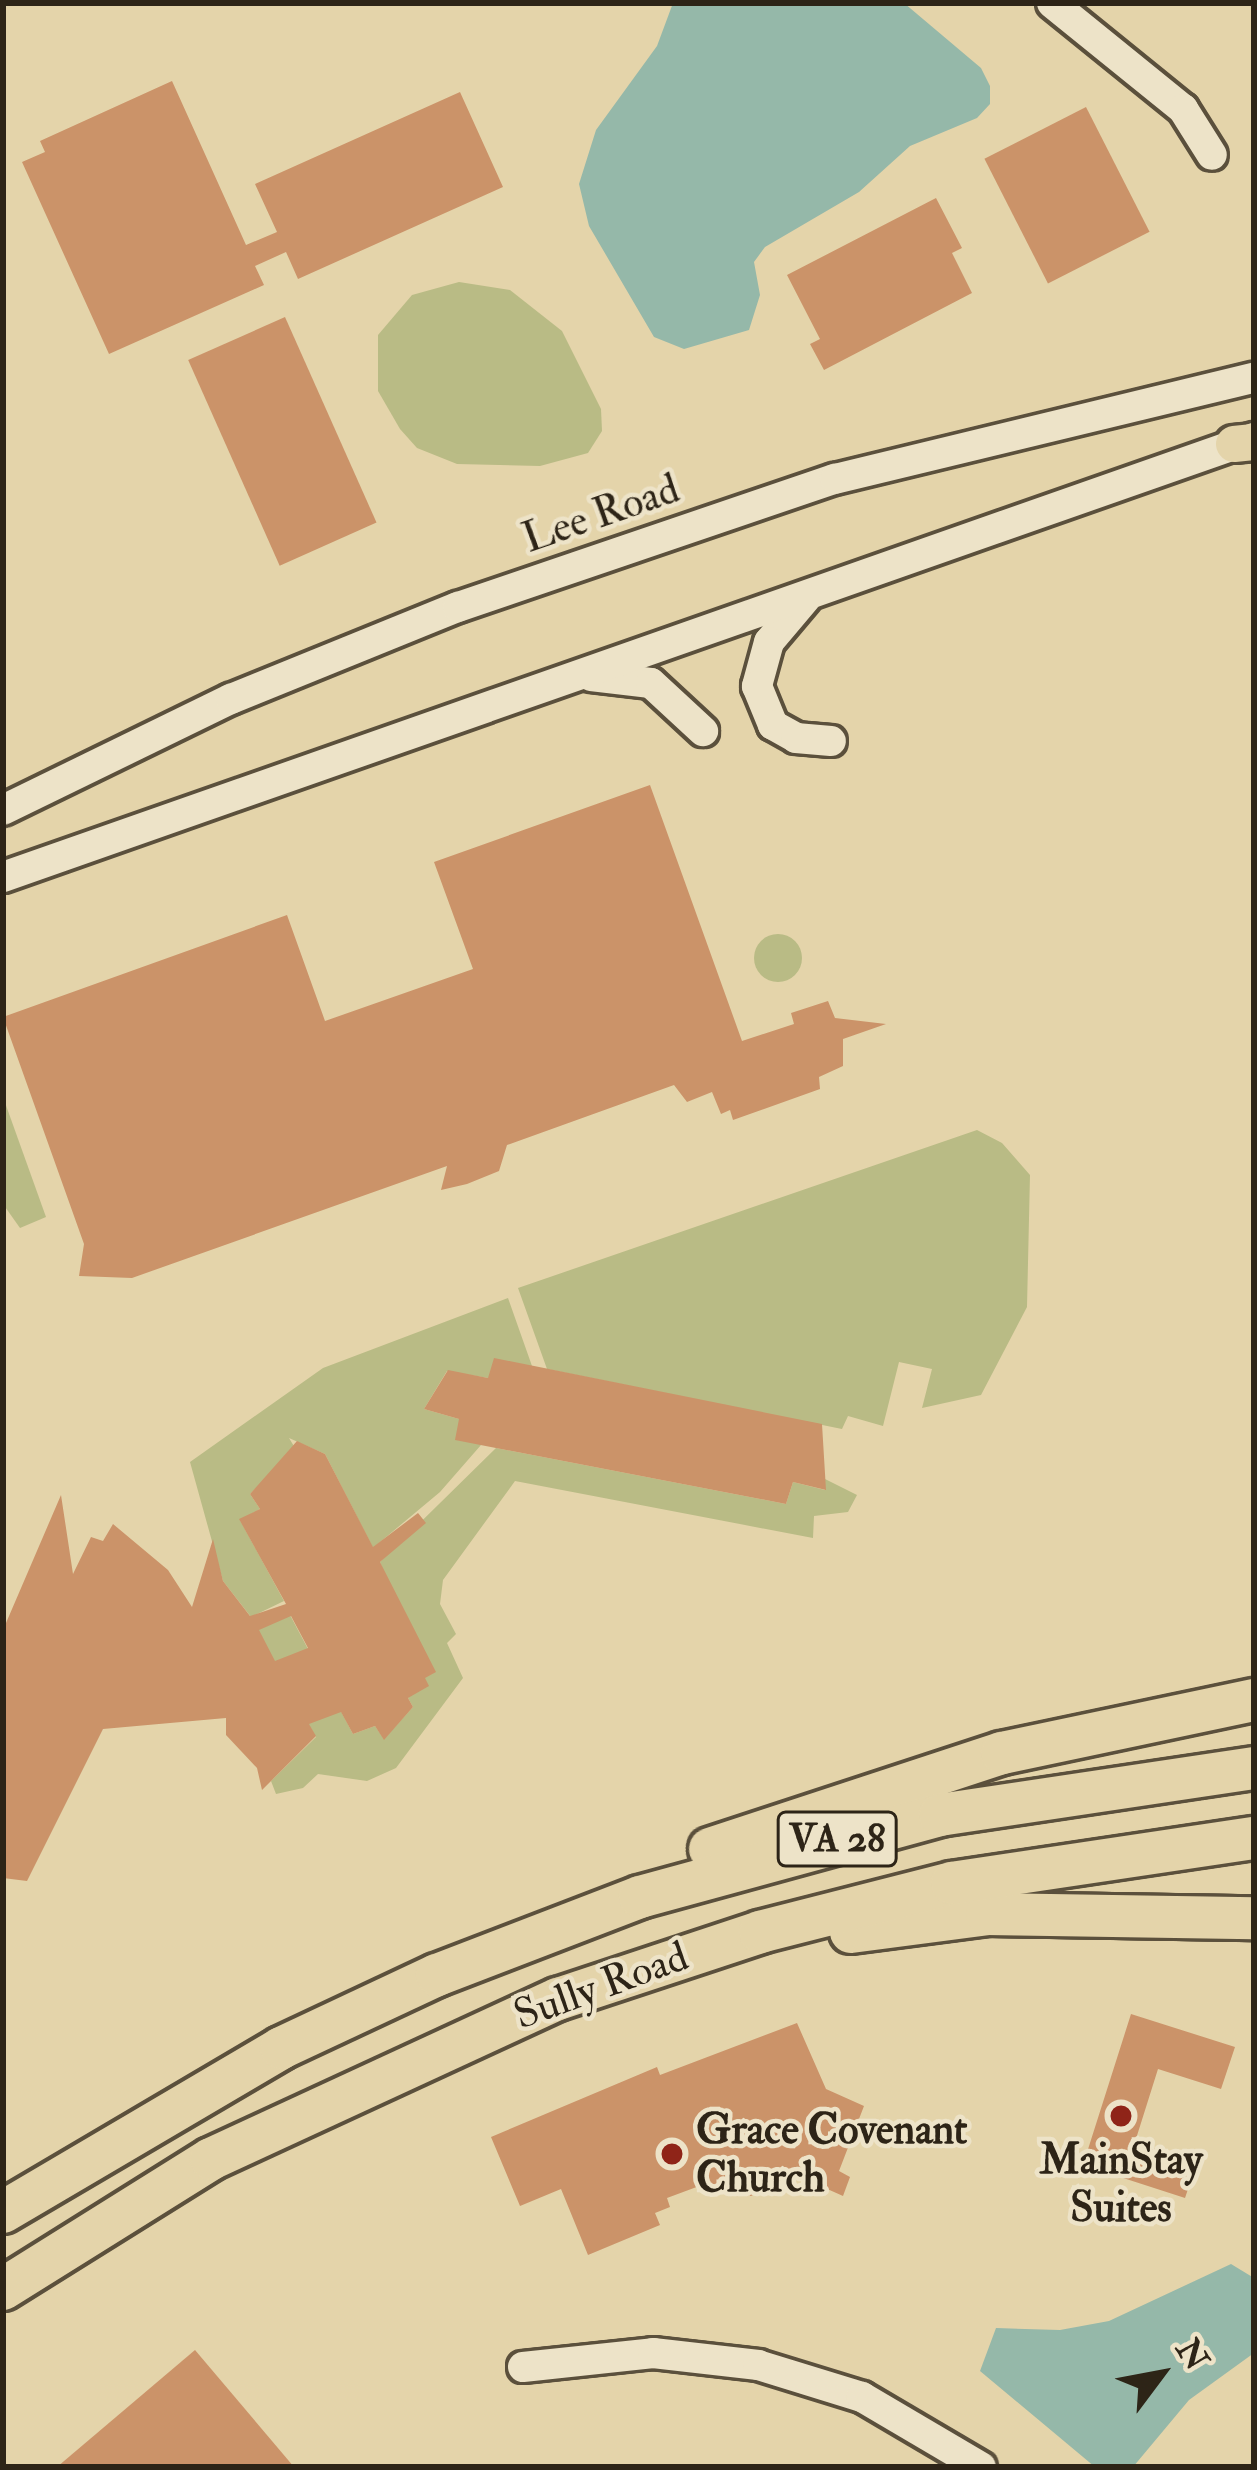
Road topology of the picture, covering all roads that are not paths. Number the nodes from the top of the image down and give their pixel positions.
1 (1052, 3) edge
2 (1212, 155) dead end
3 (1254, 378) edge
4 (1247, 441) edge
5 (818, 589) junction
6 (561, 679) junction
7 (703, 731) dead end
8 (831, 741) dead end
9 (3, 810) edge
10 (3, 877) edge
11 (1254, 1700) edge
12 (1254, 1768) edge
13 (1254, 1838) edge
14 (1254, 1918) edge
15 (437, 1975) junction
16 (558, 1999) junction
17 (3, 2212) edge
18 (3, 2289) edge
19 (523, 2367) dead end
20 (981, 2467) edge

1 - 2 street
3 - 9 street, Lee Road
4 - 5 street
5 - 6 street
5 - 8 street
6 - 7 street
6 - 10 street
11 - 15 highway
12 - 15 highway, Sully Road / VA 28
13 - 16 highway, Sully Road / VA 28
14 - 16 highway
15 - 17 highway, Sully Road / VA 28
16 - 18 highway, Sully Road / VA 28
19 - 20 street

